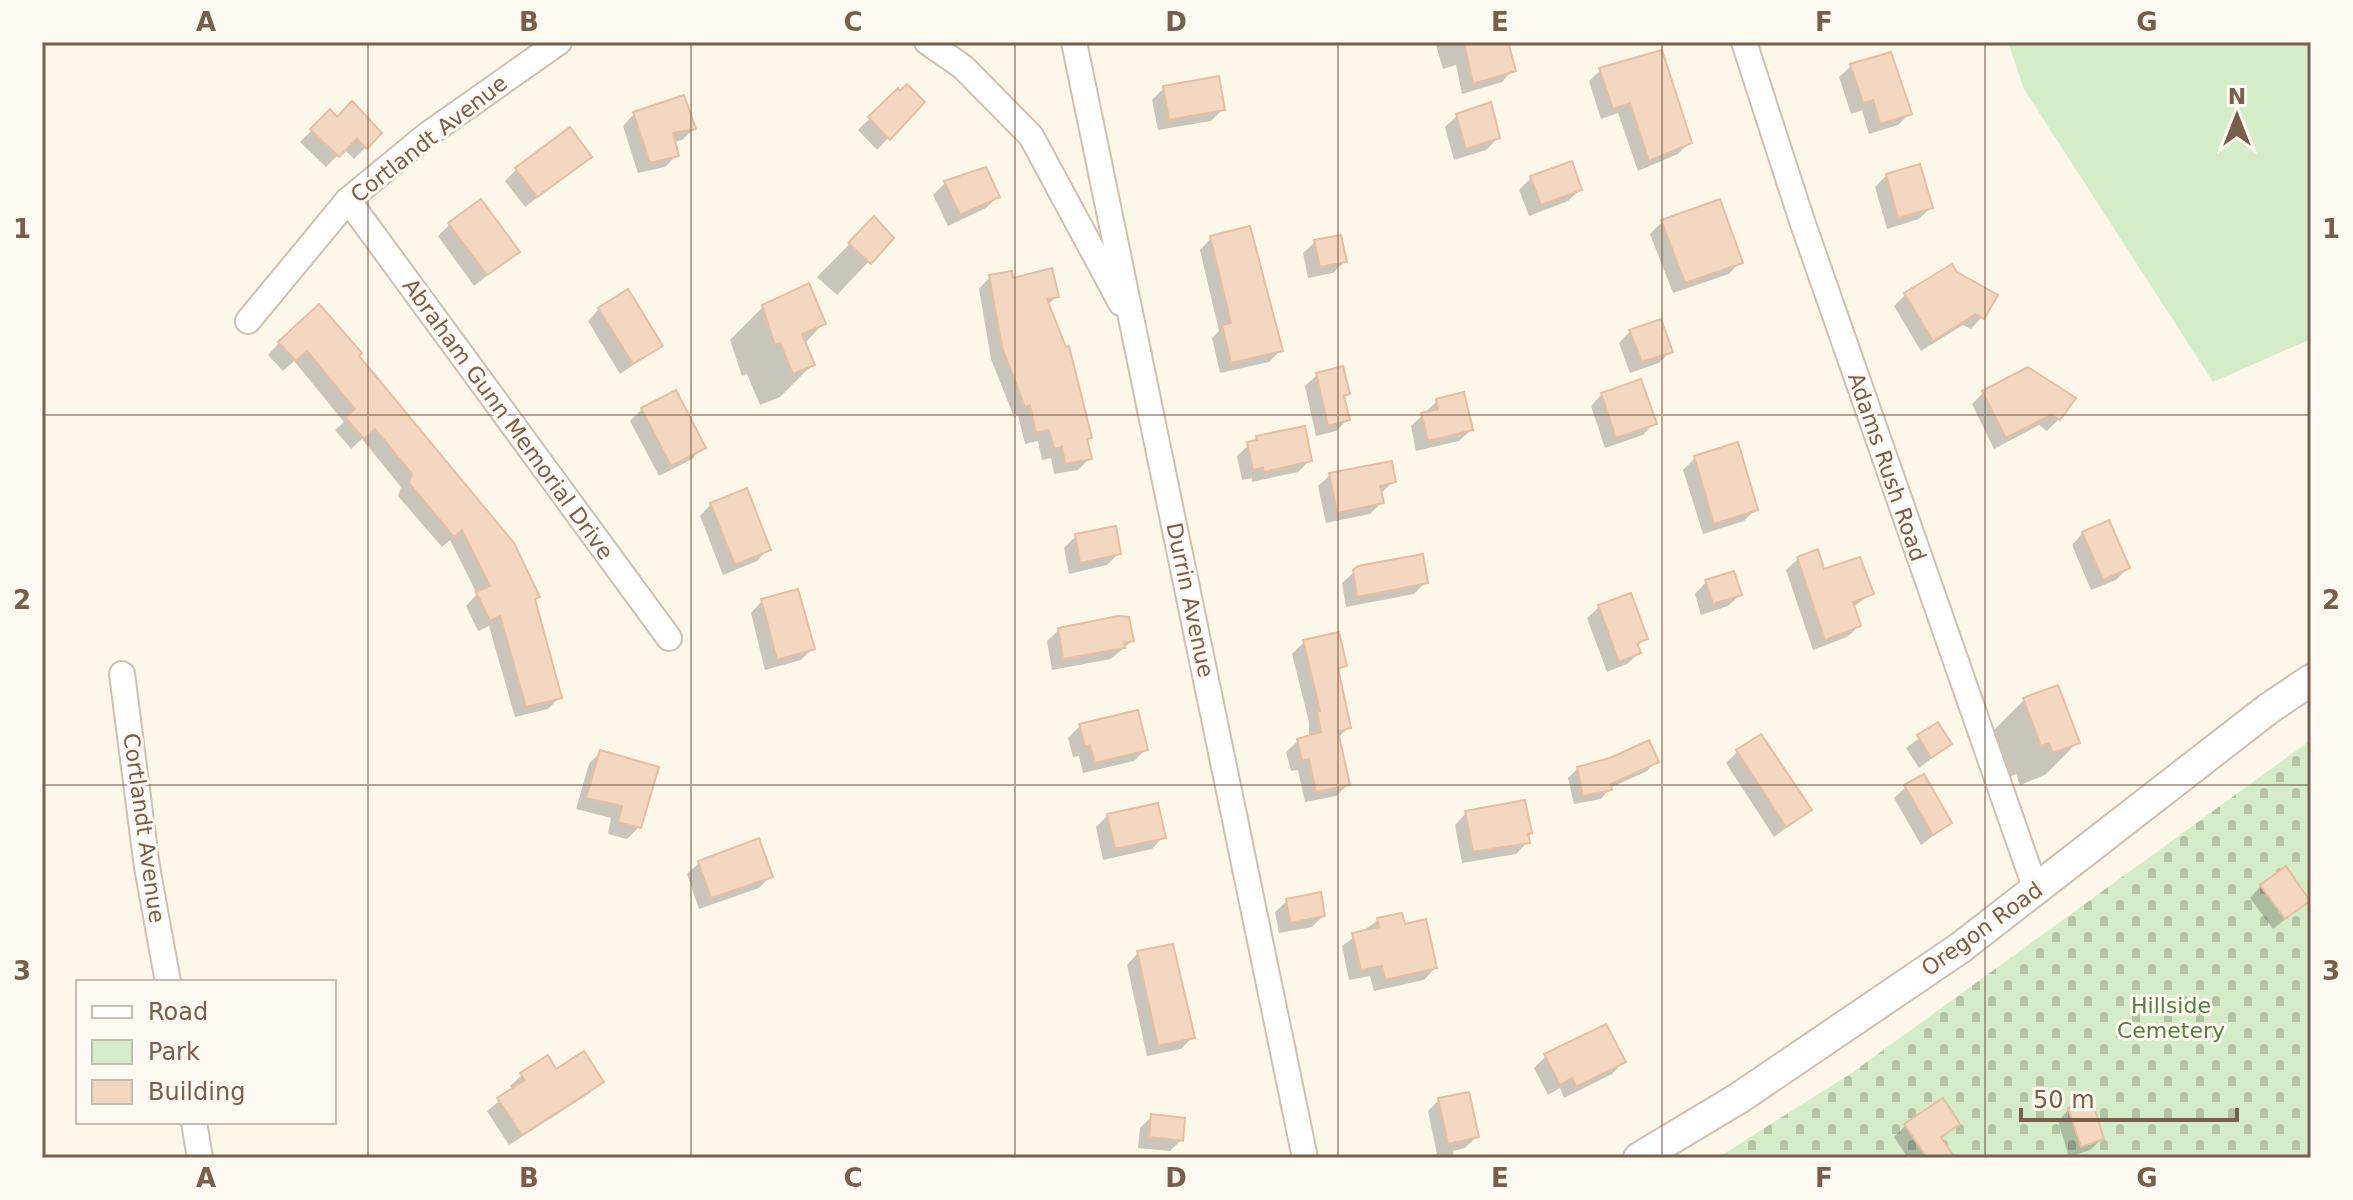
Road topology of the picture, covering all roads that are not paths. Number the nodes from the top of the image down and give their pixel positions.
1 (559, 42) edge
2 (927, 42) edge
3 (1074, 42) edge
4 (1744, 42) edge
5 (348, 200) junction
6 (248, 321) dead end
7 (1133, 326) junction
8 (669, 638) dead end
9 (122, 674) dead end
10 (2311, 680) edge
11 (2036, 890) junction
12 (168, 980) edge
13 (194, 1124) edge
14 (200, 1158) edge
15 (1305, 1158) edge
16 (1639, 1158) edge

1 - 5 street, Cortlandt Avenue
2 - 7 street
3 - 7 street, Durrin Avenue
4 - 11 street, Adams Rush Road
5 - 6 street, Cortlandt Avenue
5 - 8 street, Abraham Gunn Memorial Drive
7 - 15 street, Durrin Avenue
9 - 12 street, Cortlandt Avenue
10 - 11 street, Oregon Road
11 - 16 street, Oregon Road
13 - 14 street

